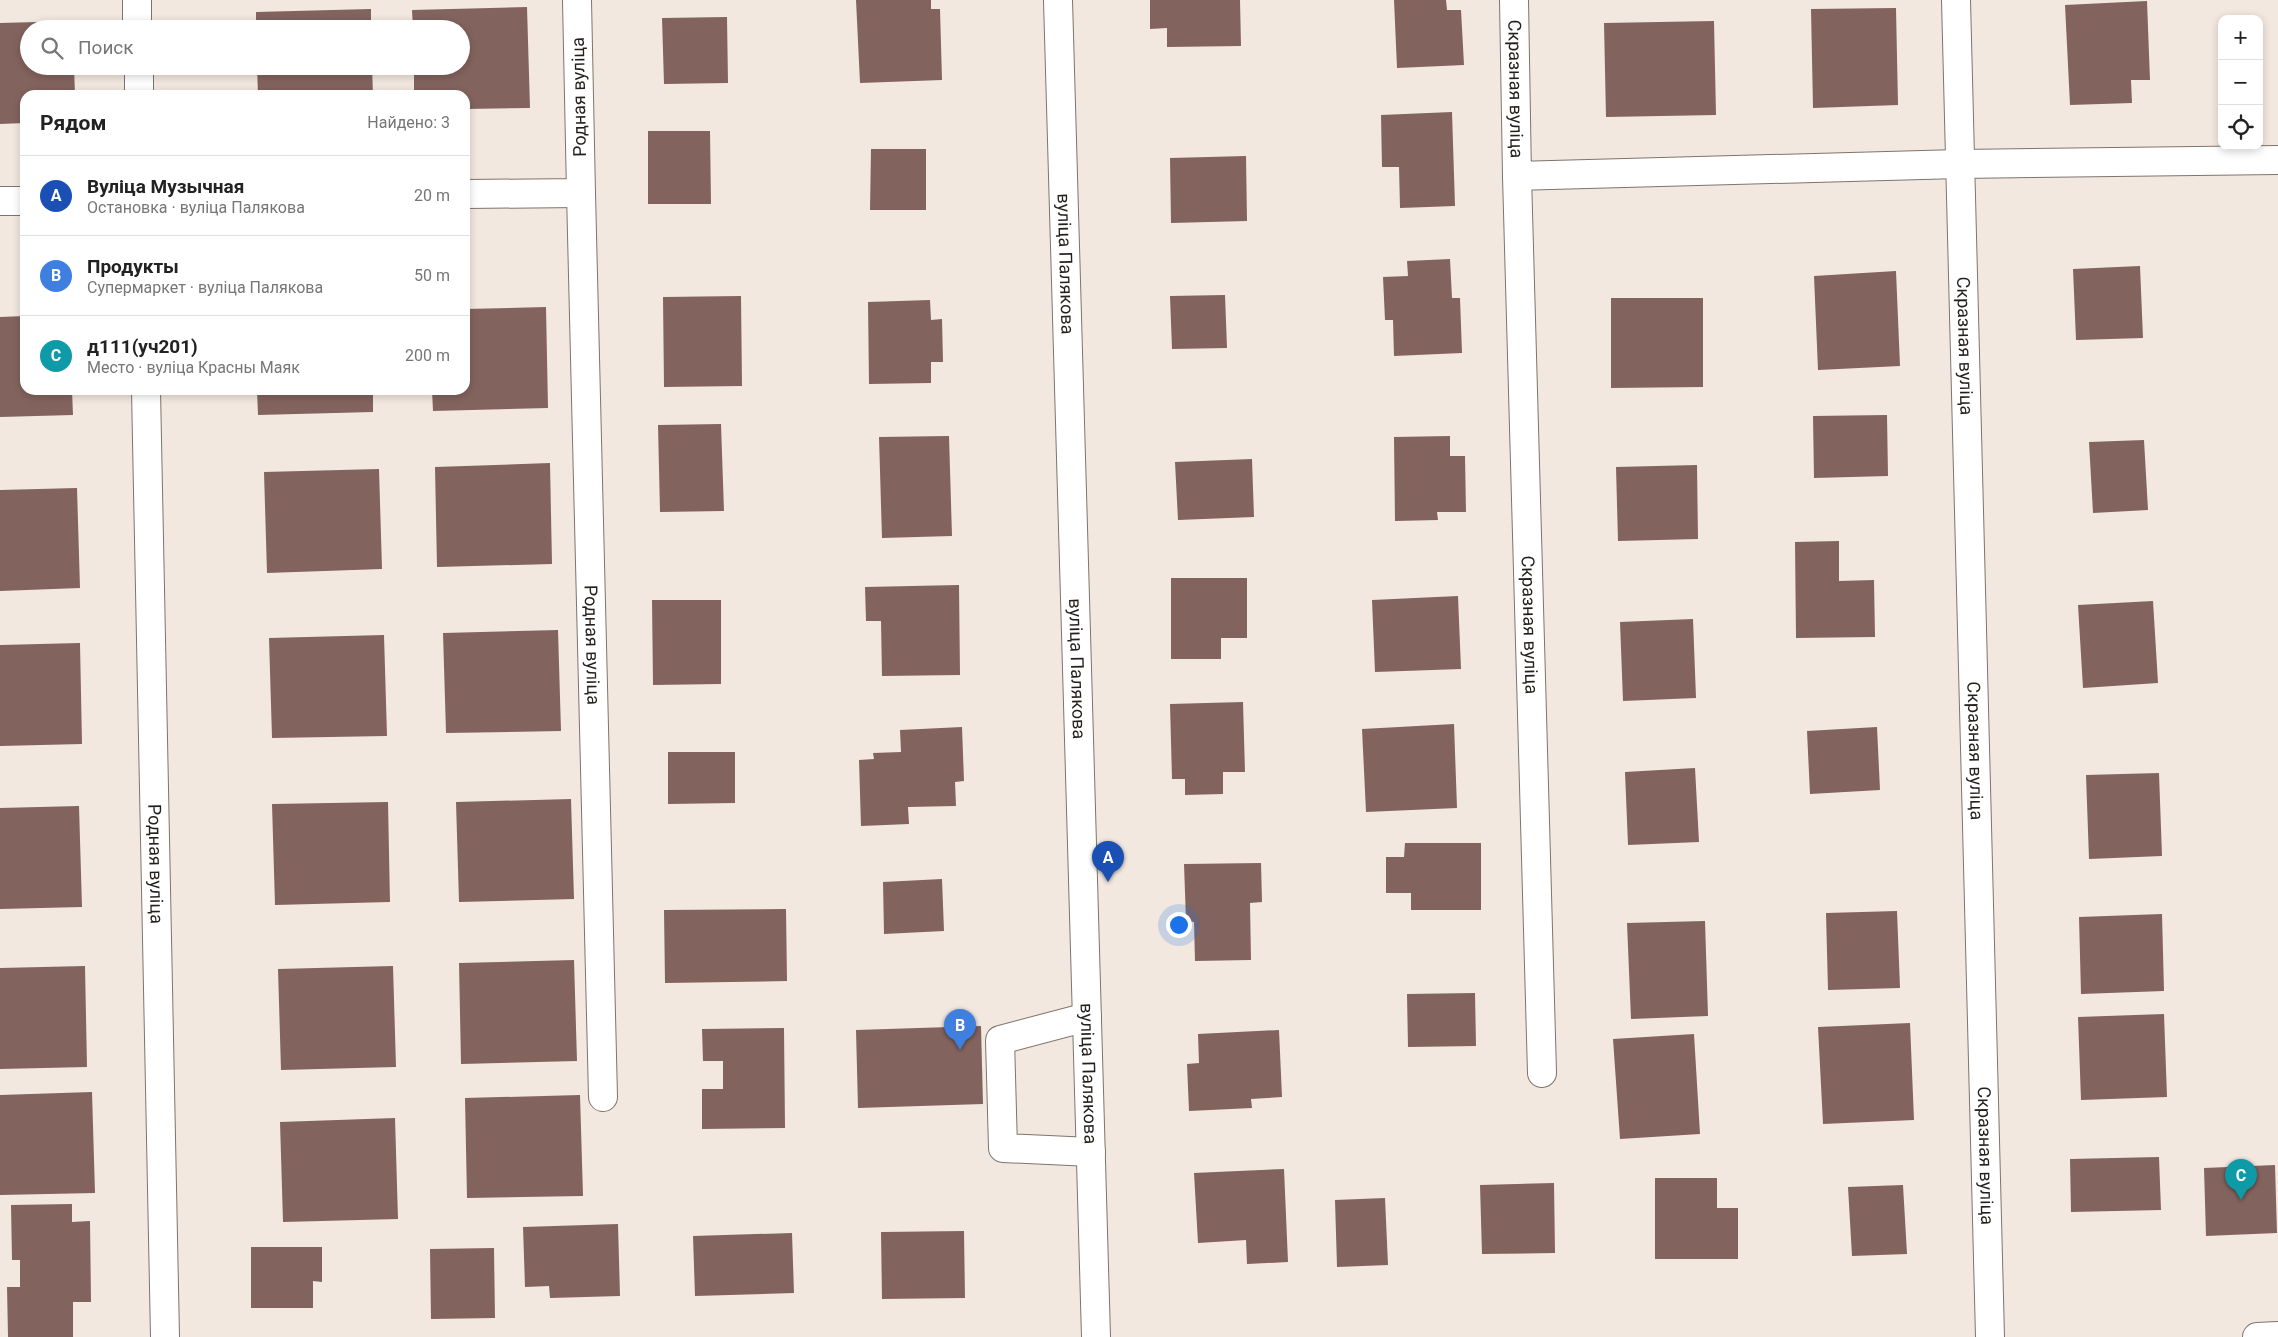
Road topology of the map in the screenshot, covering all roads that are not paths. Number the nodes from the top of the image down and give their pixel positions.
1 (137, 0) edge
2 (577, 0) edge
3 (1058, 0) edge
4 (1514, 0) edge
5 (1956, 0) edge
6 (138, 20) edge
7 (139, 75) edge
8 (140, 90) edge
9 (2278, 160) edge
10 (1959, 164) junction
11 (1517, 176) junction
12 (581, 193) junction
13 (470, 194) edge
14 (20, 200) edge
15 (0, 202) edge
16 (146, 395) edge
17 (1087, 1017) junction
18 (1542, 1073) dead end
19 (603, 1096) dead end
20 (1091, 1152) junction
21 (2278, 1336) edge
22 (165, 1337) edge
23 (1096, 1337) edge
24 (1990, 1337) edge
25 (2257, 1337) edge

1 - 6 street
2 - 12 street, Родная вуліца
3 - 17 street, вуліца Палякова
4 - 11 street, Скразная вуліца
5 - 10 street, Скразная вуліца
7 - 8 street
9 - 10 street, Скразная вуліца
10 - 11 street, Скразная вуліца
10 - 24 street, Скразная вуліца
11 - 18 street, Скразная вуліца
12 - 13 street
12 - 19 street, Родная вуліца
14 - 15 street
16 - 22 street, Родная вуліца
17 - 20 street, вуліца Палякова
17 - 20 street
20 - 23 street, вуліца Палякова
21 - 25 street

